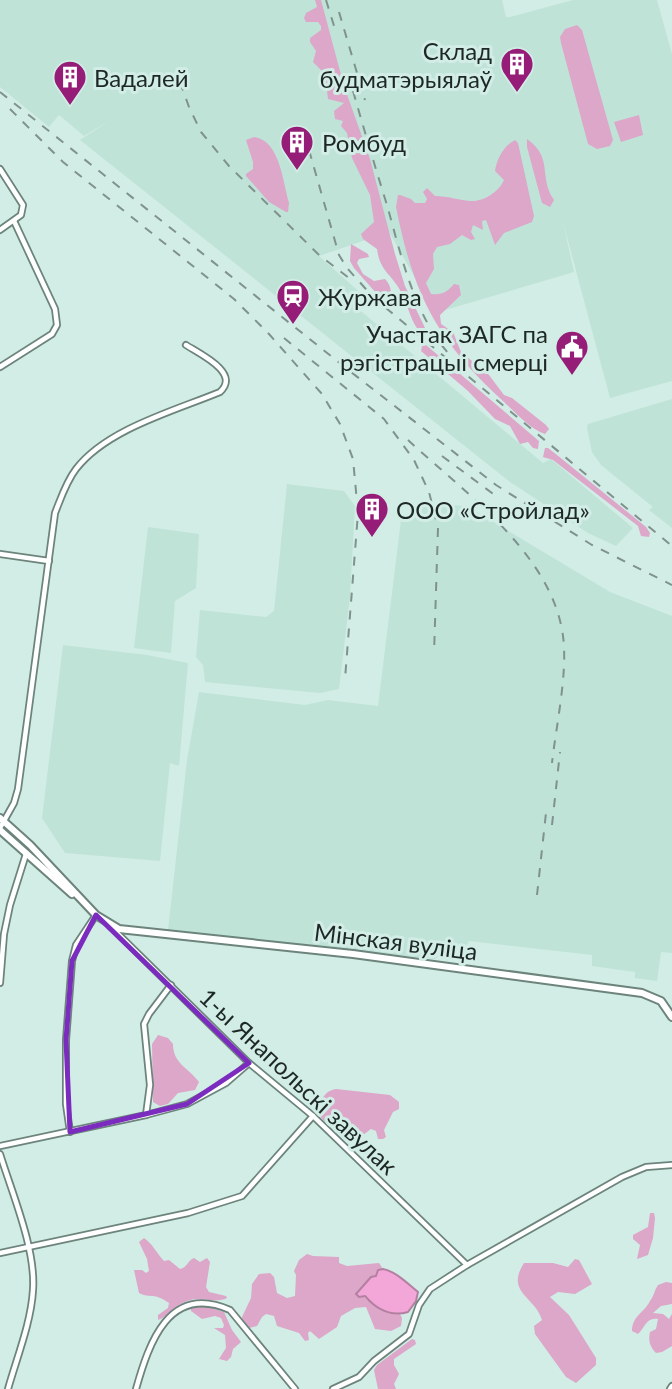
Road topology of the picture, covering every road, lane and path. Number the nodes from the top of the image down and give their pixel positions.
1 (0, 170) edge
2 (15, 222) junction
3 (0, 230) edge
4 (186, 345) dead end
5 (0, 367) edge
6 (0, 554) edge
7 (49, 561) junction
8 (1, 825) edge
9 (30, 845) junction
10 (26, 853) junction
11 (83, 902) junction
12 (96, 915) junction
13 (107, 923) junction
14 (2, 934) edge
15 (0, 983) edge
16 (171, 985) junction
17 (672, 1017) edge
18 (249, 1063) junction
19 (146, 1115) junction
20 (313, 1116) junction
21 (70, 1132) junction
22 (0, 1146) edge
23 (0, 1154) edge
24 (672, 1165) edge
25 (29, 1248) junction
26 (0, 1253) edge
27 (467, 1265) junction
28 (8, 1389) edge
29 (136, 1389) edge
30 (295, 1389) edge
31 (333, 1389) edge

1 - 2 street
2 - 3 street
2 - 5 street
4 - 7 street
6 - 7 street
7 - 8 street
8 - 9 main road
8 - 10 main road
9 - 10 main road
9 - 11 main road
10 - 11 main road
10 - 14 street
11 - 12 main road, Мінская вуліца
12 - 13 main road, Мінская вуліца
12 - 21 street
13 - 16 street, 1-ы Янапольскі завулак
13 - 17 main road, Мінская вуліца
14 - 15 street
16 - 18 street, 1-ы Янапольскі завулак
16 - 19 street
18 - 19 street
18 - 20 street, 1-ы Янапольскі завулак
19 - 21 street
20 - 25 street
20 - 27 street, 1-ы Янапольскі завулак
21 - 22 street
23 - 25 street
24 - 27 street
25 - 26 street
25 - 28 street
27 - 31 street
29 - 30 street

